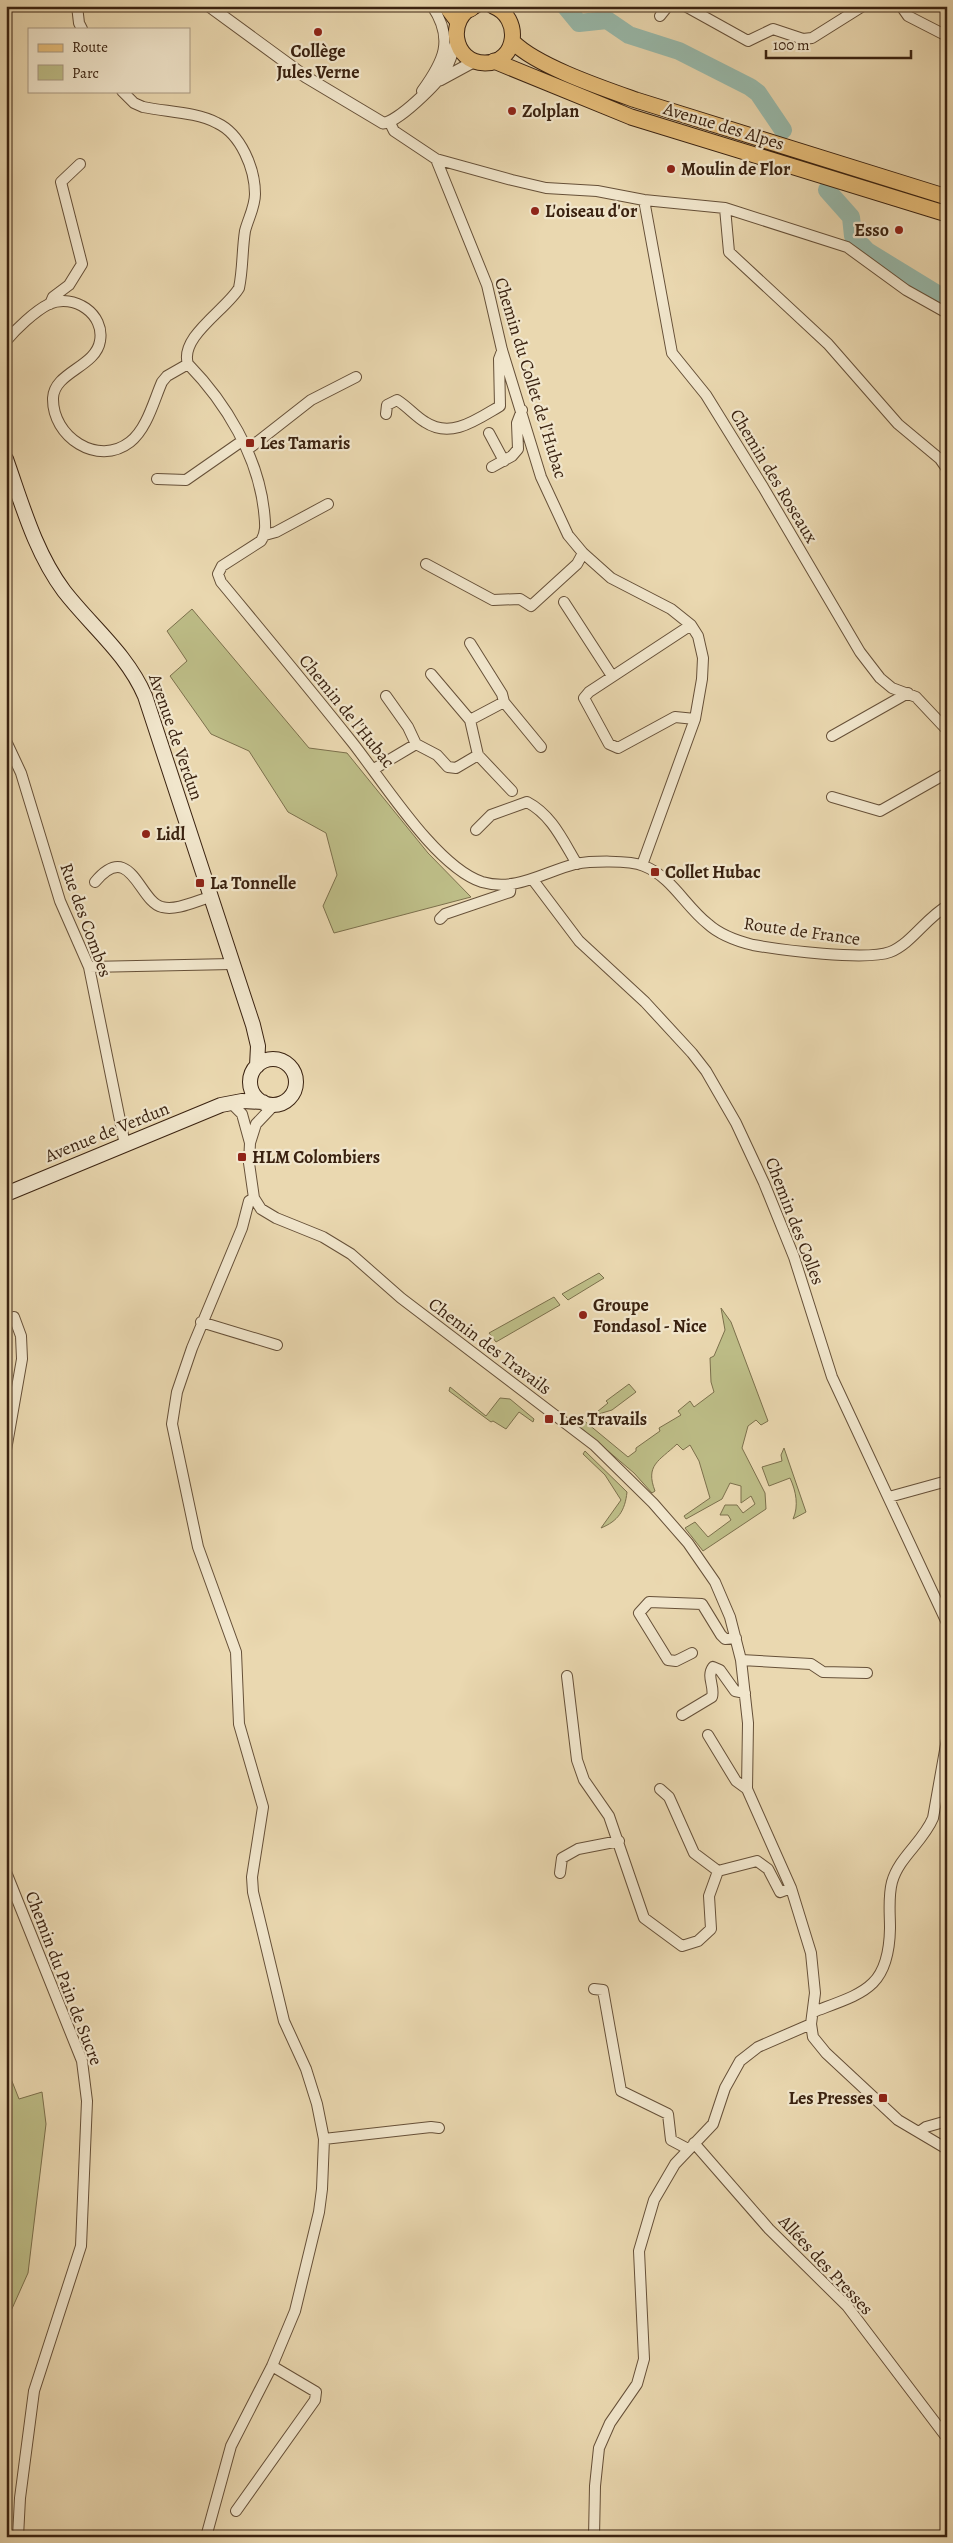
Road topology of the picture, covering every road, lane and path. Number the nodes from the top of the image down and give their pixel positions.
1 (77, 6) edge
2 (209, 6) edge
3 (432, 6) edge
4 (446, 6) edge
5 (668, 6) edge
6 (685, 6) edge
7 (863, 6) edge
8 (901, 6) edge
9 (471, 7) edge
10 (496, 7) edge
11 (660, 16) dead end
12 (458, 22) junction
13 (82, 28) edge
14 (947, 36) edge
15 (456, 41) junction
16 (513, 42) junction
17 (475, 61) junction
18 (494, 61) junction
19 (436, 82) junction
20 (123, 92) edge
21 (415, 101) junction
22 (390, 123) junction
23 (436, 159) junction
24 (80, 164) dead end
25 (947, 197) edge
26 (644, 200) junction
27 (725, 208) junction
28 (947, 214) edge
29 (50, 304) junction
30 (947, 313) edge
31 (6, 341) edge
32 (502, 350) junction
33 (188, 364) junction
34 (356, 377) dead end
35 (522, 410) junction
36 (386, 414) dead end
37 (489, 433) dead end
38 (245, 445) junction
39 (6, 459) edge
40 (504, 461) junction
41 (492, 467) dead end
42 (947, 469) edge
43 (157, 479) dead end
44 (328, 504) dead end
45 (264, 535) junction
46 (583, 553) junction
47 (426, 564) dead end
48 (564, 602) dead end
49 (691, 626) junction
50 (470, 642) dead end
51 (431, 674) dead end
52 (612, 676) junction
53 (908, 693) junction
54 (386, 696) dead end
55 (504, 702) junction
56 (695, 719) junction
57 (470, 720) junction
58 (947, 730) edge
59 (832, 736) dead end
60 (6, 741) edge
61 (416, 744) junction
62 (541, 747) dead end
63 (478, 755) junction
64 (374, 769) junction
65 (947, 773) edge
66 (512, 791) dead end
67 (832, 797) dead end
68 (476, 830) dead end
69 (577, 864) junction
70 (642, 865) junction
71 (533, 880) junction
72 (95, 882) dead end
73 (511, 884) junction
74 (210, 897) junction
75 (947, 906) edge
76 (440, 920) dead end
77 (232, 964) junction
78 (89, 966) junction
79 (253, 1025) junction
80 (277, 1060) junction
81 (257, 1066) junction
82 (251, 1081) junction
83 (263, 1101) junction
84 (226, 1104) junction
85 (256, 1124) junction
86 (250, 1144) junction
87 (125, 1145) junction
88 (6, 1194) edge
89 (254, 1198) junction
90 (261, 1209) junction
91 (242, 1228) junction
92 (14, 1317) dead end
93 (201, 1322) junction
94 (277, 1345) dead end
95 (6, 1450) edge
96 (947, 1481) edge
97 (889, 1497) junction
98 (947, 1623) edge
99 (736, 1638) junction
100 (692, 1653) dead end
101 (741, 1660) junction
102 (867, 1673) dead end
103 (567, 1676) dead end
104 (745, 1693) junction
105 (682, 1715) dead end
106 (708, 1735) dead end
107 (947, 1740) edge
108 (660, 1789) dead end
109 (747, 1790) junction
110 (619, 1841) junction
111 (718, 1871) junction
112 (6, 1872) edge
113 (560, 1873) dead end
114 (791, 1888) junction
115 (594, 1989) dead end
116 (813, 2012) junction
117 (811, 2024) junction
118 (947, 2121) edge
119 (440, 2128) dead end
120 (919, 2132) junction
121 (324, 2139) junction
122 (691, 2146) junction
123 (947, 2149) edge
124 (272, 2366) junction
125 (947, 2438) edge
126 (236, 2511) dead end
127 (18, 2537) edge
128 (206, 2537) edge
129 (594, 2537) edge

1 - 13 street
2 - 22 street
3 - 21 street
4 - 12 main road
5 - 11 street
6 - 7 street
8 - 14 street
9 - 12 main road
10 - 16 main road
12 - 15 main road
15 - 17 main road
15 - 19 street
16 - 18 main road
16 - 25 main road, Avenue des Alpes
17 - 18 main road
17 - 19 street
18 - 28 main road, Avenue des Alpes
19 - 21 street
20 - 33 street
21 - 22 street
22 - 23 street
23 - 26 street
23 - 32 street, Chemin du Collet de l'Hubac
24 - 29 street
26 - 27 street
26 - 53 street, Chemin des Roseaux
27 - 30 street
27 - 42 street
29 - 31 street
29 - 33 street
32 - 35 street, Chemin du Collet de l'Hubac
32 - 36 street
33 - 38 street
34 - 38 street
35 - 40 street
35 - 46 street, Chemin du Collet de l'Hubac
37 - 40 street
38 - 43 street
38 - 45 street
39 - 74 main road, Avenue de Verdun
40 - 41 street
44 - 45 street, Chemin de l'Hubac
45 - 64 street, Chemin de l'Hubac
46 - 47 street
46 - 49 street, Chemin du Collet de l'Hubac
48 - 52 street
49 - 52 street
49 - 56 street, Chemin du Collet de l'Hubac
50 - 55 street
51 - 57 street
52 - 56 street
53 - 58 street, Chemin des Roseaux
53 - 59 street
54 - 61 street
55 - 57 street
55 - 62 street
56 - 70 street, Chemin du Collet de l'Hubac
57 - 63 street
60 - 78 street, Rue des Combes
61 - 63 street, Chemin de l'Hubac
61 - 64 street
63 - 66 street
64 - 73 street, Chemin de l'Hubac
65 - 67 street
68 - 69 street
69 - 70 street, Route de France
69 - 71 street, Route de France
70 - 75 street, Route de France
71 - 73 street, Route de France
71 - 97 street, Chemin des Colles
72 - 74 street
73 - 76 street, Route de France
74 - 77 main road, Avenue de Verdun
77 - 78 street
77 - 79 main road, Avenue de Verdun
78 - 87 street, Rue des Combes
79 - 80 main road, Avenue de Verdun
79 - 81 main road, Avenue de Verdun
80 - 81 main road
80 - 83 main road
81 - 82 main road
82 - 83 main road
82 - 84 main road, Avenue de Verdun
83 - 84 main road, Avenue de Verdun
83 - 85 street, Chemin des Travails
83 - 85 street, Chemin des Travails
84 - 86 street
84 - 87 main road, Avenue de Verdun
85 - 86 street, Chemin des Travails
86 - 89 street, Chemin des Travails
87 - 88 main road, Avenue de Verdun
89 - 90 street, Chemin des Travails
89 - 91 street
90 - 91 street
90 - 99 street, Chemin des Travails
91 - 93 street
92 - 95 street
93 - 94 street
93 - 121 street
96 - 97 street
97 - 98 street, Chemin des Colles
99 - 100 street
99 - 101 street, Chemin des Travails
101 - 102 street
101 - 104 street, Chemin des Travails
103 - 110 street
104 - 105 street
104 - 109 street, Chemin des Travails
106 - 109 street, Chemin des Travails
107 - 116 street
108 - 111 street
109 - 114 street, Chemin des Travails
110 - 111 street
110 - 113 street
111 - 114 street
112 - 127 street, Chemin du Pain de Sucre
114 - 116 street, Chemin des Travails
115 - 122 street, Allées des Presses
116 - 117 street, Chemin des Travails
117 - 120 street
117 - 122 street
118 - 120 street
119 - 121 street
120 - 123 street
121 - 124 street
122 - 125 street, Allées des Presses
122 - 129 street
124 - 126 street
124 - 128 street

